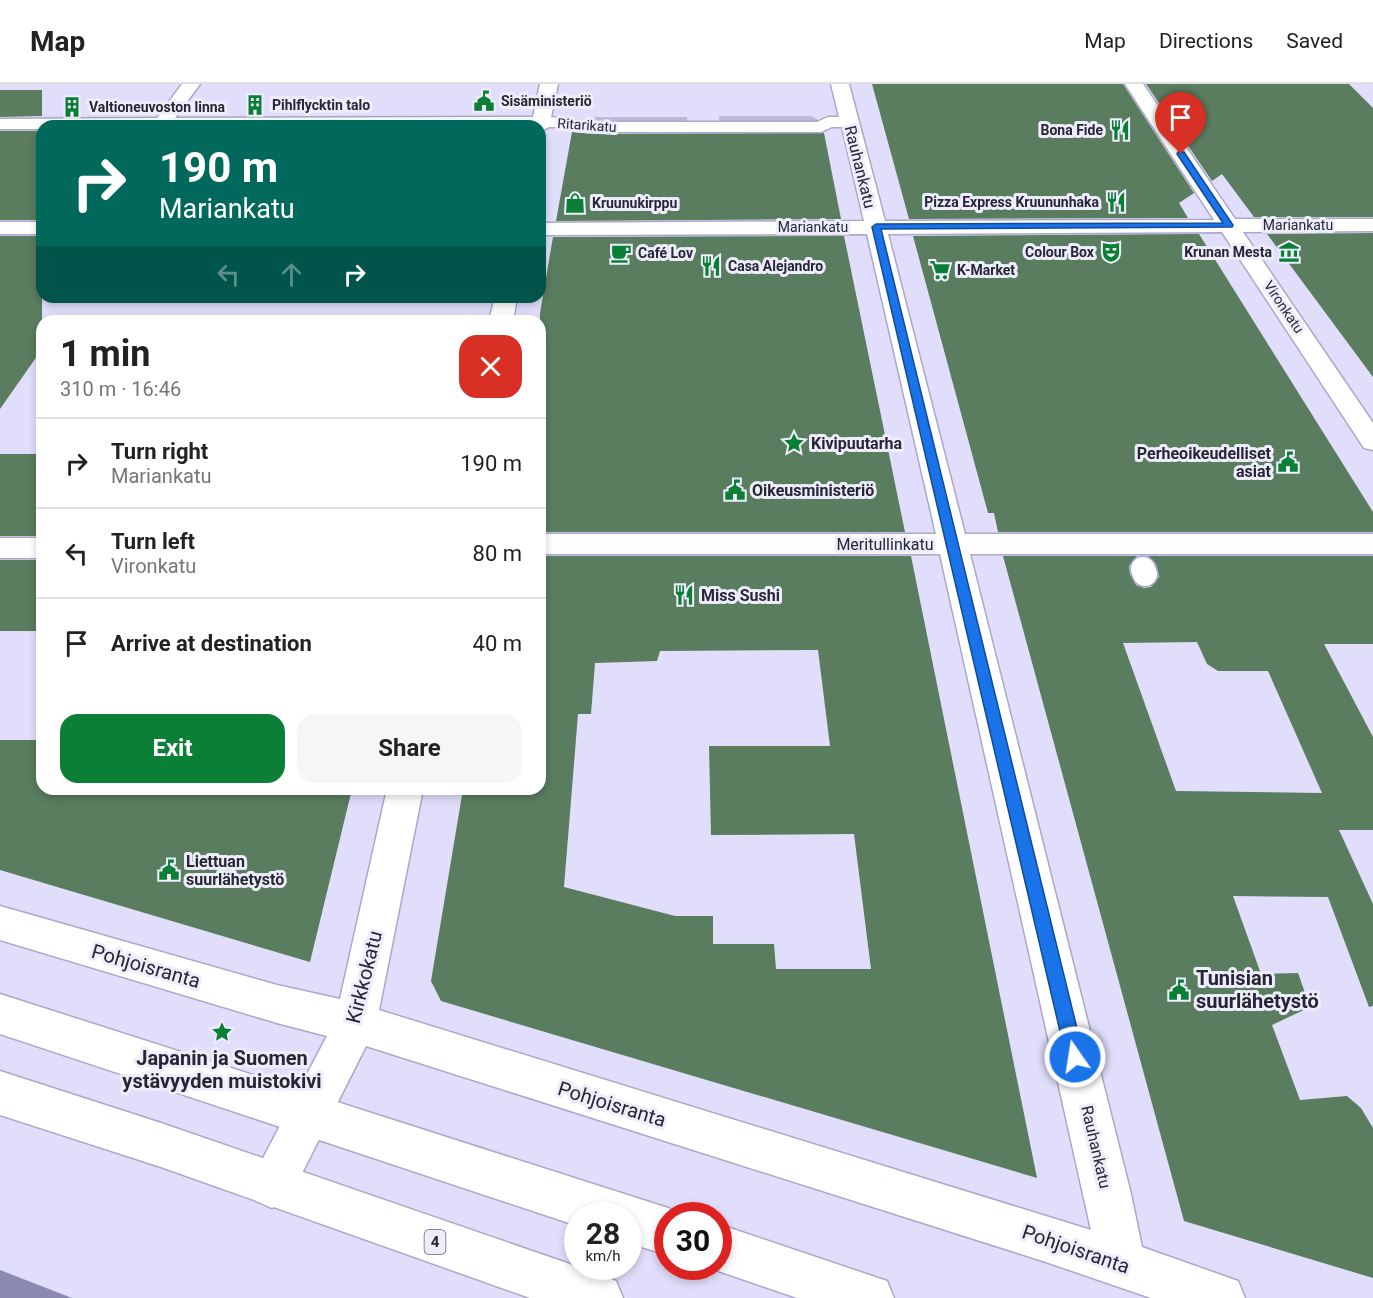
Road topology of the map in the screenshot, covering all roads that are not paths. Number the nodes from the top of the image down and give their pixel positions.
1 (191, 84) edge
2 (549, 84) edge
3 (840, 84) edge
4 (1134, 84) edge
5 (164, 120) edge
6 (541, 120) edge
7 (849, 122) junction
8 (0, 124) edge
9 (36, 124) edge
10 (546, 124) edge
11 (1229, 225) junction
12 (1373, 225) edge
13 (876, 227) junction
14 (0, 228) edge
15 (36, 228) edge
16 (546, 229) edge
17 (1373, 442) edge
18 (546, 544) edge
19 (952, 544) junction
20 (1373, 544) edge
21 (0, 548) edge
22 (36, 548) edge
23 (404, 795) edge
24 (0, 923) edge
25 (0, 1014) edge
26 (356, 1023) junction
27 (0, 1093) edge
28 (308, 1115) junction
29 (272, 1185) junction
30 (576, 1202) edge
31 (732, 1253) edge
32 (1122, 1265) junction
33 (599, 1298) edge
34 (870, 1298) edge
35 (1221, 1298) edge

1 - 5 street
2 - 6 street
3 - 7 street, Rauhankatu
4 - 11 street, Vironkatu
7 - 10 street, Ritarikatu
7 - 13 street, Rauhankatu
8 - 9 street, Ritarikatu
11 - 12 street, Mariankatu
11 - 13 street, Mariankatu
11 - 17 street, Vironkatu
13 - 16 street, Mariankatu
13 - 19 street, Rauhankatu
14 - 15 street
18 - 19 street, Meritullinkatu
19 - 20 street, Meritullinkatu
19 - 32 street, Rauhankatu
21 - 22 street
23 - 26 street, Kirkkokatu
24 - 26 street, Pohjoisranta
25 - 28 street
26 - 28 street, Kirkkokatu
26 - 32 street, Pohjoisranta
27 - 29 street, 4
28 - 29 street, Kirkkokatu
28 - 30 street
29 - 33 street, 4
31 - 34 street
32 - 35 street, Pohjoisranta

